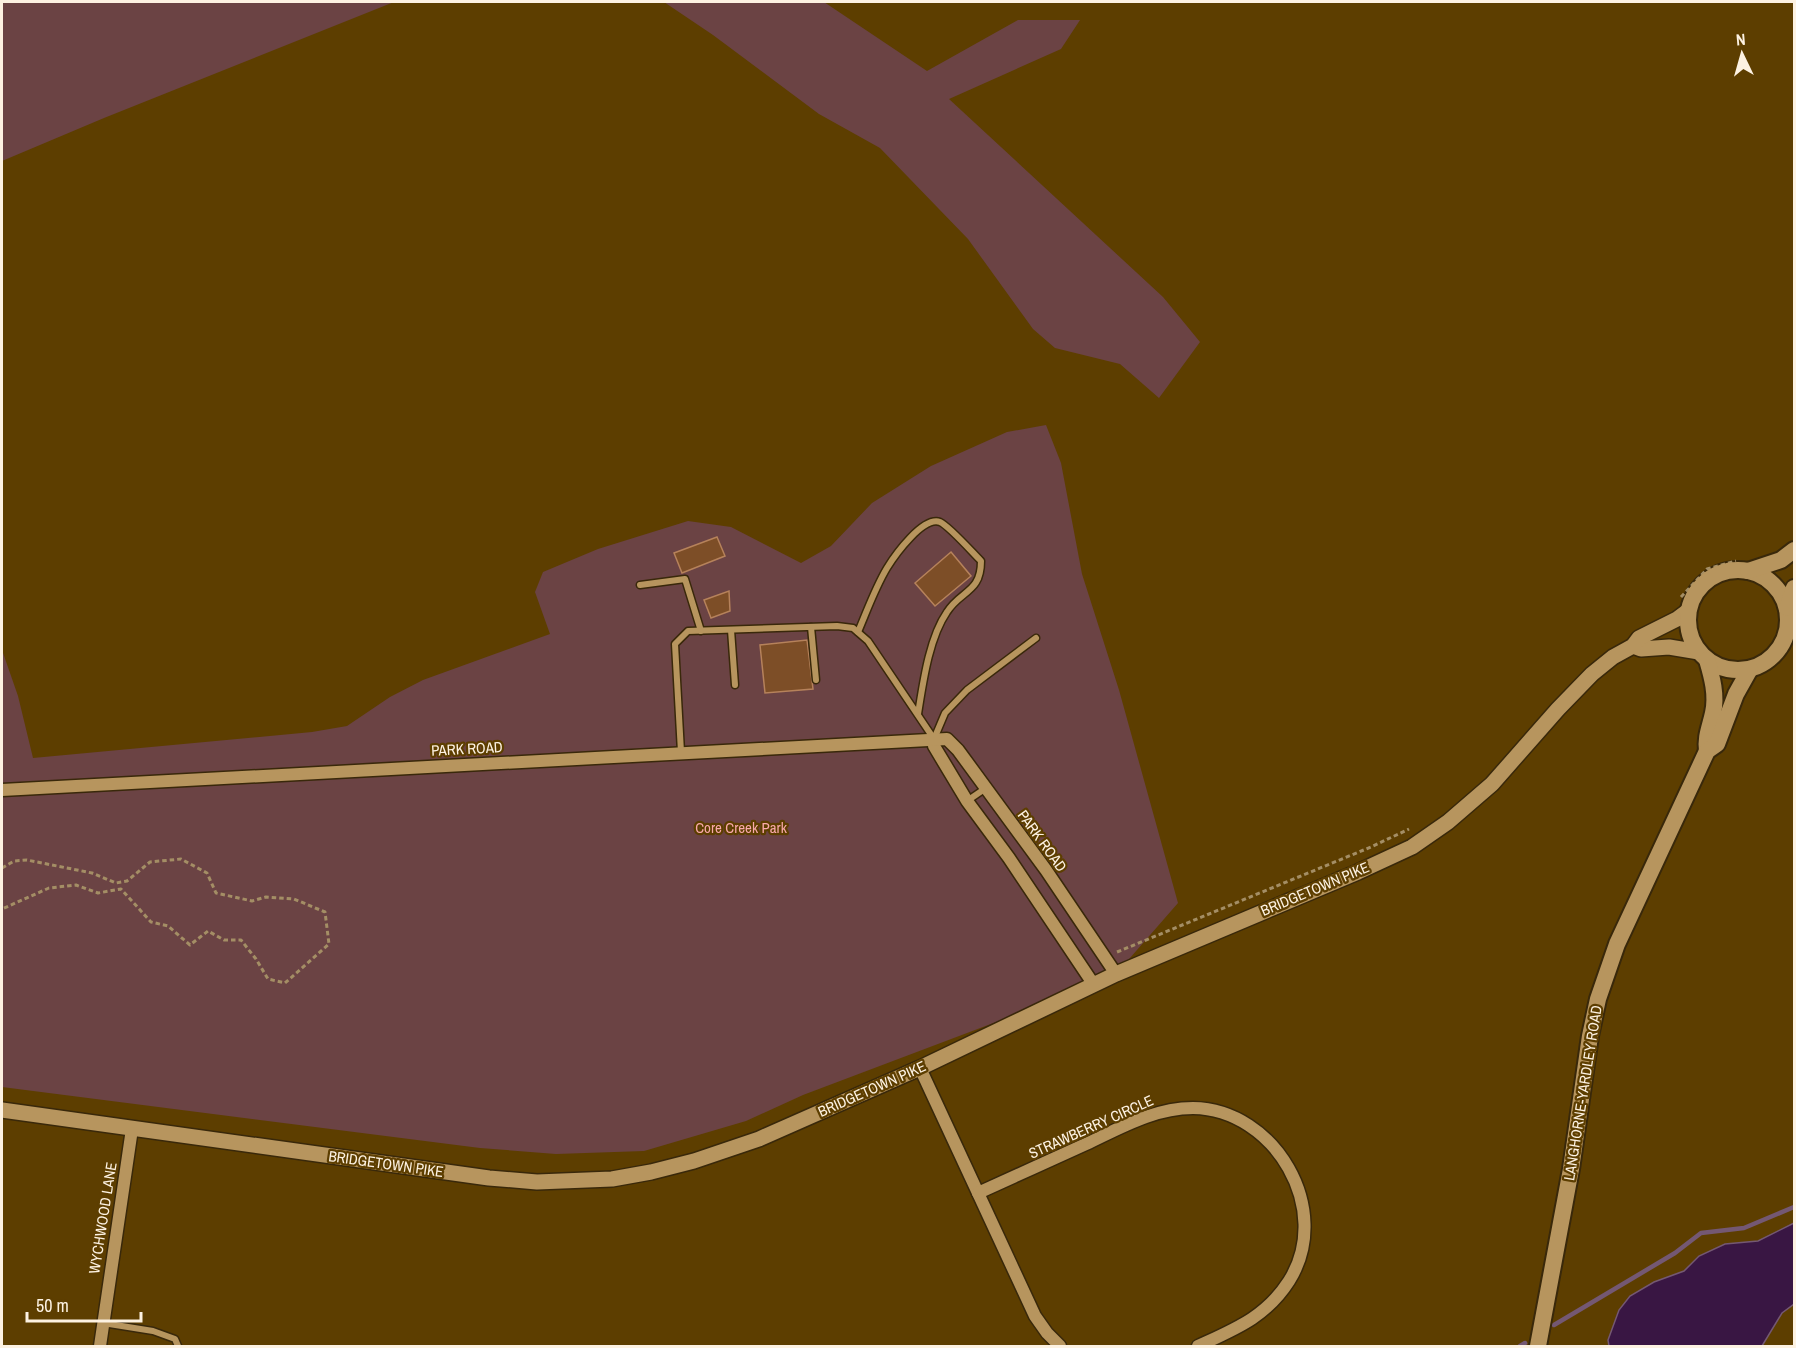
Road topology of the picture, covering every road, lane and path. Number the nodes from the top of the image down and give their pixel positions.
1 (1794, 550) edge
2 (1747, 565) junction
3 (640, 585) dead end
4 (1794, 588) edge
5 (1685, 604) junction
6 (1787, 608) junction
7 (811, 627) junction
8 (731, 630) junction
9 (701, 631) junction
10 (858, 632) junction
11 (1036, 638) dead end
12 (1633, 646) junction
13 (1703, 656) junction
14 (1750, 669) junction
15 (816, 680) dead end
16 (735, 685) dead end
17 (918, 714) junction
18 (934, 739) junction
19 (1707, 751) junction
20 (681, 752) junction
21 (986, 788) junction
22 (2, 789) edge
23 (967, 801) junction
24 (1412, 828) dead end
25 (2, 868) edge
26 (2, 909) edge
27 (1104, 957) junction
28 (1116, 974) junction
29 (1094, 985) junction
30 (920, 1068) junction
31 (2, 1110) edge
32 (132, 1129) junction
33 (978, 1193) junction
34 (103, 1323) junction
35 (100, 1347) edge
36 (178, 1347) edge
37 (1060, 1347) edge
38 (1198, 1347) edge
39 (1538, 1347) edge

1 - 2 main road
2 - 5 main road
2 - 5 path
2 - 6 main road
3 - 9 lane
4 - 6 main road
5 - 12 street, BRIDGETOWN PIKE
5 - 13 main road
6 - 14 main road
7 - 8 lane
7 - 10 lane
7 - 15 lane
8 - 9 lane
8 - 16 lane
9 - 20 lane
10 - 17 lane
10 - 17 lane
11 - 18 lane
12 - 13 street
12 - 28 street, BRIDGETOWN PIKE
13 - 14 main road
13 - 19 main road, LANGHORNE-YARDLEY ROAD
14 - 19 main road, LANGHORNE-YARDLEY ROAD
17 - 18 lane
18 - 20 street, PARK ROAD
18 - 21 street, PARK ROAD
18 - 23 street
19 - 39 main road, LANGHORNE-YARDLEY ROAD
20 - 22 street, PARK ROAD
21 - 23 lane
21 - 27 street, PARK ROAD
23 - 29 street
24 - 27 path
25 - 26 path
27 - 28 street, PARK ROAD
28 - 29 street, BRIDGETOWN PIKE
29 - 30 street, BRIDGETOWN PIKE
30 - 32 street, BRIDGETOWN PIKE
30 - 33 street
31 - 32 street, BRIDGETOWN PIKE
32 - 34 street, WYCHWOOD LANE
33 - 37 street
33 - 38 street, STRAWBERRY CIRCLE
34 - 35 street, WYCHWOOD LANE
34 - 36 lane

